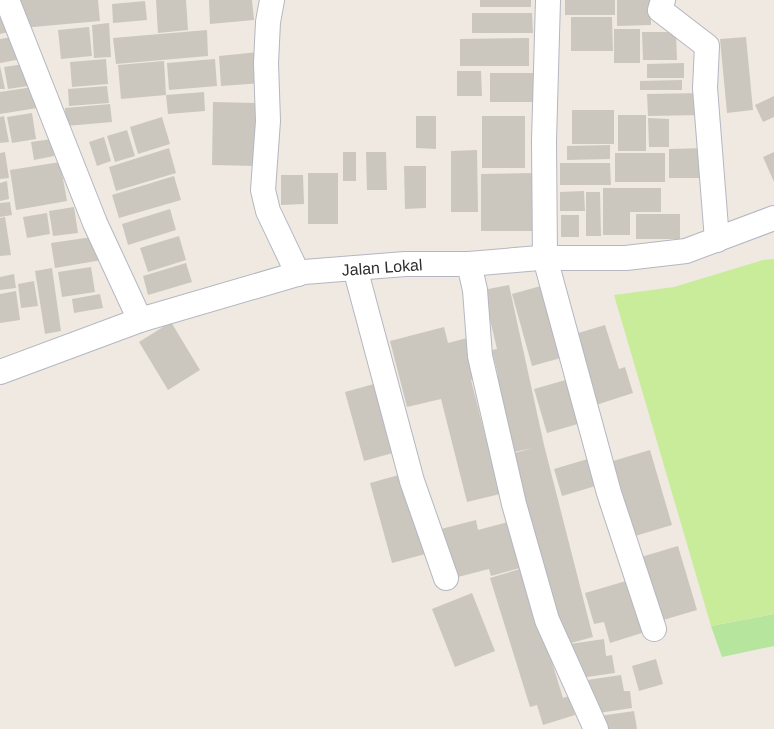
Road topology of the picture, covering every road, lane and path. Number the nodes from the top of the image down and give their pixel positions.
1 (7, 0) edge
2 (272, 0) edge
3 (548, 0) edge
4 (663, 0) edge
5 (774, 218) edge
6 (717, 240) junction
7 (545, 258) junction
8 (469, 264) junction
9 (355, 268) junction
10 (298, 274) junction
11 (140, 320) junction
12 (0, 372) edge
13 (446, 578) dead end
14 (654, 629) dead end
15 (596, 729) edge

1 - 11 street
2 - 10 street
3 - 7 street
4 - 6 street
5 - 6 street, Jalan Lokal
6 - 7 street, Jalan Lokal
7 - 8 street, Jalan Lokal
7 - 14 street
8 - 9 street, Jalan Lokal
8 - 15 street
9 - 10 street, Jalan Lokal
9 - 13 street
10 - 11 street, Jalan Lokal
11 - 12 street, Jalan Lokal

